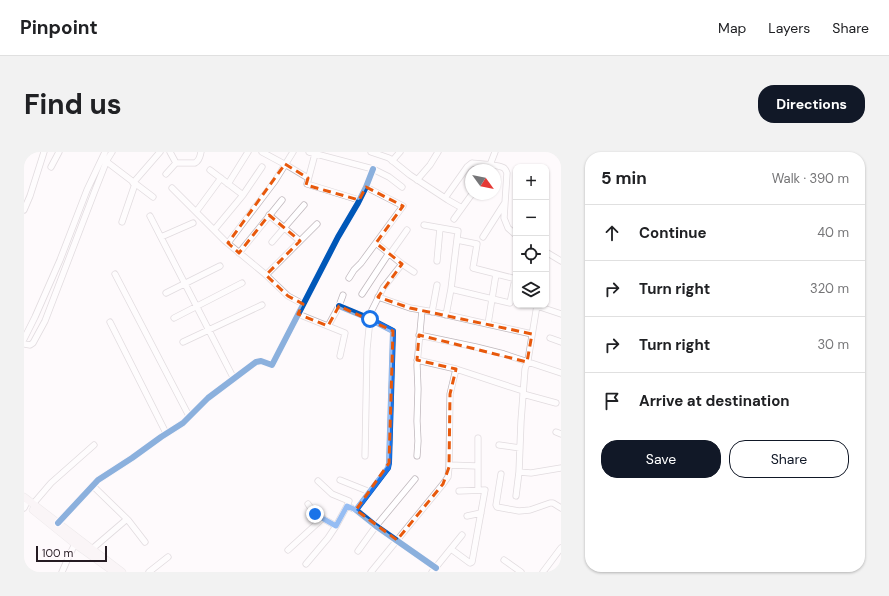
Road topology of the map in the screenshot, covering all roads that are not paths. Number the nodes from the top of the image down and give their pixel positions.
1 (44, 152) edge
2 (59, 152) edge
3 (105, 152) edge
4 (112, 152) edge
5 (160, 152) edge
6 (170, 152) edge
7 (200, 152) edge
8 (248, 152) edge
9 (262, 152) edge
10 (293, 152) edge
11 (370, 152) edge
12 (400, 152) edge
13 (438, 152) edge
14 (495, 152) edge
15 (312, 153) edge
16 (392, 161) junction
17 (107, 162) junction
18 (176, 163) junction
19 (285, 164) junction
20 (490, 164) edge
21 (51, 167) dead end
22 (262, 167) dead end
23 (501, 167) edge
24 (373, 169) junction
25 (210, 170) dead end
26 (465, 172) edge
27 (166, 174) dead end
28 (221, 178) junction
29 (308, 178) junction
30 (418, 180) junction
31 (134, 183) junction
32 (228, 184) junction
33 (366, 187) junction
34 (402, 187) dead end
35 (172, 188) dead end
36 (243, 195) junction
37 (26, 197) edge
38 (153, 197) dead end
39 (445, 198) junction
40 (282, 200) dead end
41 (359, 200) junction
42 (468, 200) edge
43 (505, 202) junction
44 (304, 205) dead end
45 (462, 208) junction
46 (24, 210) edge
47 (196, 212) junction
48 (269, 215) junction
49 (150, 216) dead end
50 (454, 219) dead end
51 (122, 222) dead end
52 (193, 222) dead end
53 (317, 224) dead end
54 (424, 225) dead end
55 (284, 228) junction
56 (440, 228) junction
57 (214, 230) junction
58 (407, 230) dead end
59 (513, 232) edge
60 (161, 237) junction
61 (483, 237) dead end
62 (457, 240) junction
63 (300, 241) junction
64 (272, 242) dead end
65 (228, 243) junction
66 (376, 243) junction
67 (239, 252) junction
68 (390, 254) junction
69 (549, 254) edge
70 (437, 261) dead end
71 (561, 261) edge
72 (402, 264) junction
73 (220, 266) dead end
74 (414, 272) dead end
75 (115, 274) dead end
76 (496, 274) junction
77 (266, 275) junction
78 (349, 278) dead end
79 (513, 278) edge
80 (242, 283) dead end
81 (184, 284) junction
82 (437, 285) dead end
83 (451, 289) junction
84 (513, 289) edge
85 (166, 293) dead end
86 (362, 294) dead end
87 (344, 295) dead end
88 (378, 297) junction
89 (492, 298) junction
90 (303, 304) junction
91 (262, 305) dead end
92 (196, 306) junction
93 (339, 306) junction
94 (537, 308) edge
95 (543, 308) edge
96 (422, 310) junction
97 (432, 312) junction
98 (298, 314) junction
99 (561, 314) edge
100 (446, 315) junction
101 (174, 318) dead end
102 (369, 319) junction
103 (110, 322) dead end
104 (488, 324) junction
105 (328, 326) junction
106 (208, 330) junction
107 (532, 334) junction
108 (419, 336) junction
109 (550, 338) dead end
110 (24, 339) edge
111 (183, 342) dead end
112 (561, 342) edge
113 (24, 344) edge
114 (340, 356) dead end
115 (417, 360) junction
116 (527, 362) junction
117 (456, 369) junction
118 (561, 373) edge
119 (234, 379) junction
120 (523, 392) junction
121 (556, 403) dead end
122 (189, 416) junction
123 (166, 433) junction
124 (478, 438) dead end
125 (499, 444) dead end
126 (94, 446) dead end
127 (520, 448) junction
128 (365, 456) dead end
129 (417, 456) dead end
130 (449, 465) junction
131 (477, 466) junction
132 (561, 468) edge
133 (519, 472) junction
134 (501, 474) dead end
135 (415, 479) dead end
136 (340, 480) dead end
137 (318, 481) dead end
138 (93, 486) junction
139 (478, 490) junction
140 (459, 491) dead end
141 (370, 492) junction
142 (516, 496) dead end
143 (26, 503) edge
144 (308, 504) dead end
145 (347, 506) junction
146 (561, 508) edge
147 (356, 510) junction
148 (481, 513) junction
149 (467, 516) dead end
150 (323, 518) junction
151 (127, 519) junction
152 (58, 523) junction
153 (336, 526) junction
154 (376, 526) junction
155 (462, 535) dead end
156 (397, 540) junction
157 (145, 542) dead end
158 (75, 544) junction
159 (561, 548) edge
160 (92, 549) junction
161 (451, 549) junction
162 (288, 550) dead end
163 (358, 551) dead end
164 (168, 557) dead end
165 (504, 560) dead end
166 (306, 564) dead end
167 (434, 570) edge
168 (62, 572) edge
169 (114, 572) edge
170 (122, 572) edge
171 (149, 572) edge
172 (371, 572) edge
173 (521, 572) edge
174 (543, 572) edge

1 - 37 street
2 - 21 street
3 - 110 street
4 - 17 street
5 - 31 street
6 - 18 street
7 - 18 street
8 - 32 street
9 - 19 street
10 - 19 street
11 - 16 street
12 - 16 street
13 - 30 street
14 - 20 street
15 - 24 street
15 - 29 street
16 - 30 street
17 - 31 street
17 - 113 street
18 - 27 street
19 - 29 street
19 - 65 street
22 - 36 street
23 - 43 street
24 - 33 street
24 - 34 street
25 - 28 street
26 - 39 street
28 - 32 street
28 - 47 street
29 - 41 street
30 - 39 street
31 - 38 street
31 - 51 street
32 - 36 street
33 - 41 street
33 - 66 street
35 - 47 street
36 - 57 street
37 - 46 street
39 - 45 street
40 - 48 street
41 - 90 street
42 - 45 street
43 - 59 street
43 - 61 street
44 - 55 street
45 - 50 street
47 - 57 street
48 - 55 street
48 - 67 street
49 - 60 street
52 - 60 street
53 - 63 street
54 - 56 street
55 - 63 street
55 - 64 street
56 - 62 street
56 - 70 street
57 - 65 street
58 - 68 street
60 - 81 street
62 - 76 street
62 - 83 street
63 - 77 street
65 - 67 street
66 - 68 street
66 - 78 street
67 - 77 street
68 - 72 street
68 - 86 street
69 - 71 street
72 - 74 street
72 - 88 street
73 - 81 street
75 - 122 street
76 - 79 street
76 - 89 street
77 - 90 street
80 - 92 street
81 - 85 street
81 - 92 street
82 - 97 street
83 - 89 street
83 - 100 street
84 - 89 street
87 - 93 street
88 - 96 street
88 - 102 street
89 - 104 street
90 - 98 street
91 - 106 street
92 - 101 street
92 - 106 street
93 - 102 street
93 - 105 street
94 - 107 street
95 - 99 street
96 - 97 street
96 - 108 street
97 - 100 street
98 - 105 street
98 - 119 street
100 - 104 street
102 - 128 street
102 - 141 street
103 - 123 street
104 - 107 street
105 - 114 street
106 - 111 street
106 - 119 street
107 - 116 street
108 - 115 street
108 - 116 street
109 - 112 street
115 - 117 street
115 - 129 street
116 - 118 street
116 - 120 street
117 - 120 street
117 - 130 street
119 - 122 street
120 - 121 street
120 - 127 street
122 - 123 street
123 - 138 street
124 - 131 street
125 - 127 street
126 - 143 street
127 - 133 street
130 - 131 street
130 - 156 street
131 - 139 street
132 - 133 street
133 - 142 street
134 - 146 street
135 - 154 street
136 - 141 street
137 - 145 street
138 - 151 street
138 - 152 street
139 - 140 street
139 - 148 street
141 - 147 street
143 - 152 main road
143 - 158 main road
144 - 150 street
145 - 147 street
145 - 153 street
147 - 154 street
148 - 149 street
148 - 161 street
150 - 153 street
150 - 162 street
151 - 157 street
151 - 160 street
152 - 160 main road
153 - 166 street
154 - 156 street
154 - 163 street
155 - 161 street
156 - 167 street
156 - 172 street
158 - 168 street
158 - 169 main road
159 - 174 street
160 - 170 main road
161 - 167 street
164 - 171 street
165 - 173 street

